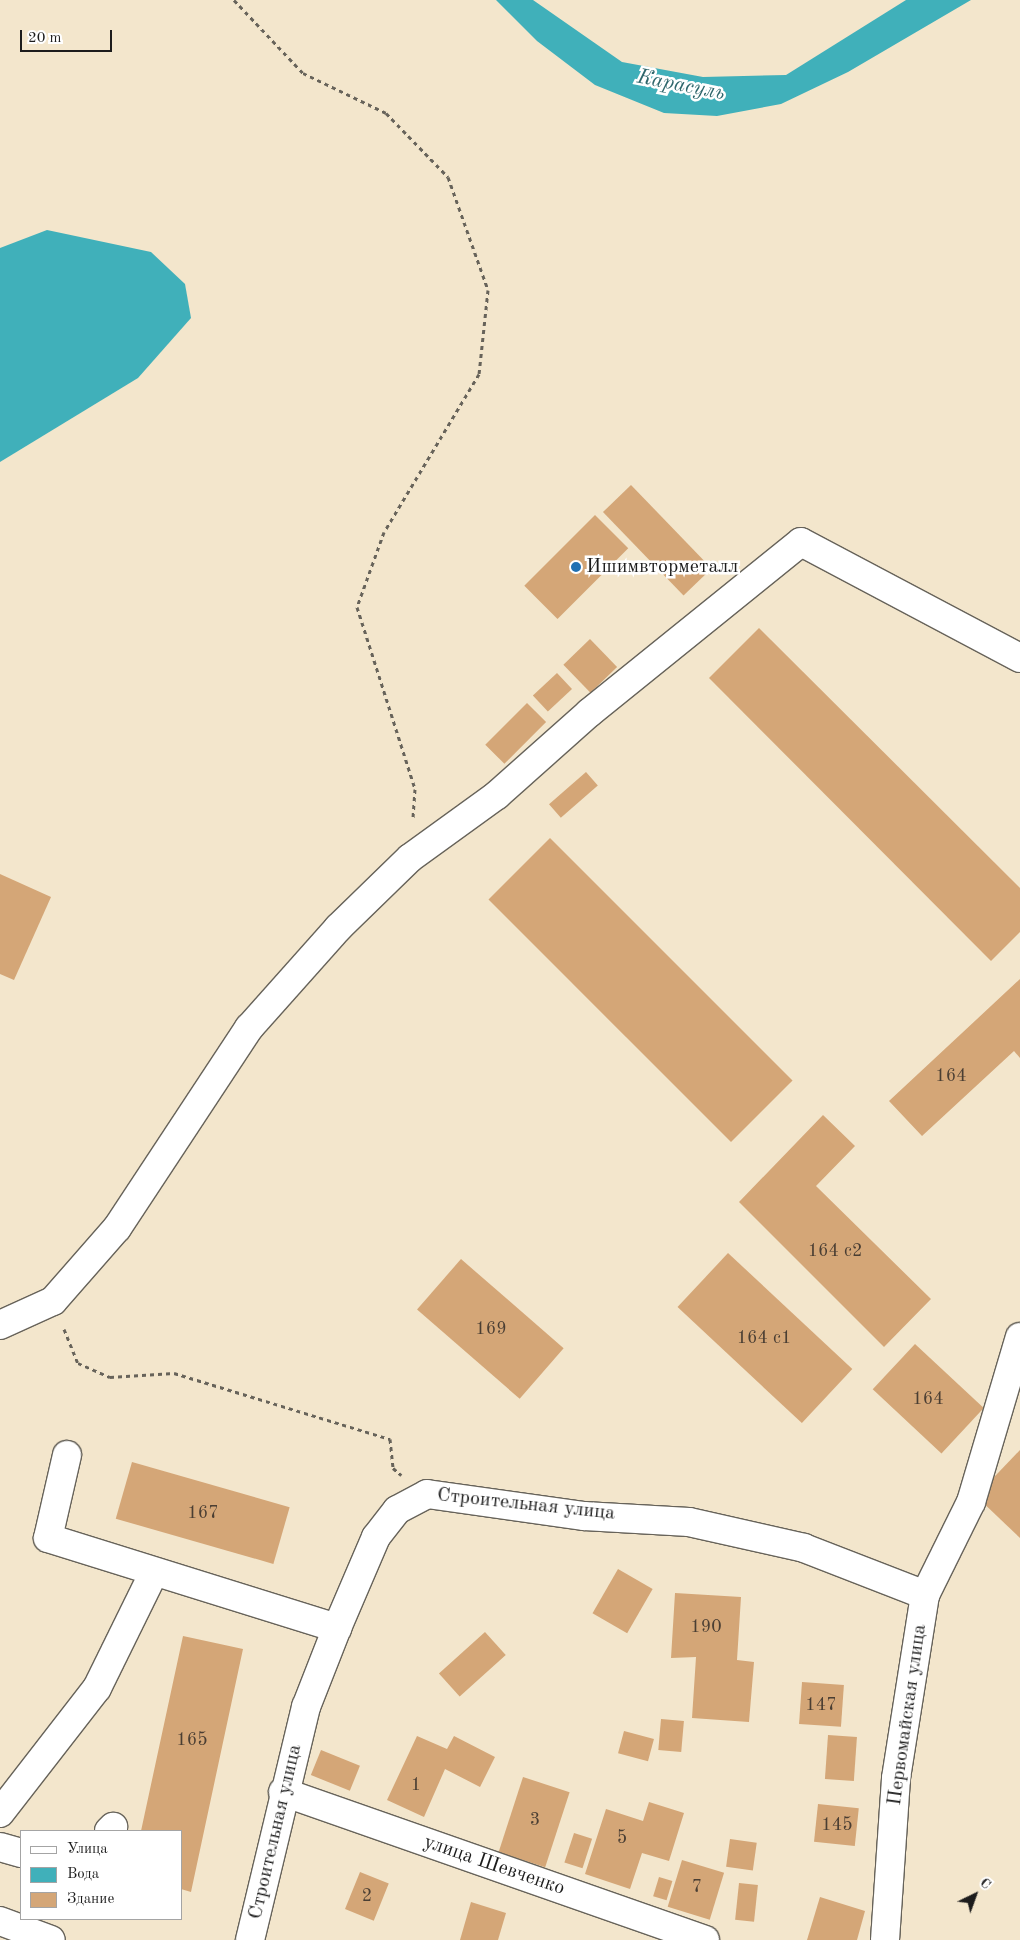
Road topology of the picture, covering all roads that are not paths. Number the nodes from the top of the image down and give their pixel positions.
1 (1020, 658) edge
2 (0, 1325) edge
3 (1020, 1337) edge
4 (67, 1455) dead end
5 (154, 1572) junction
6 (925, 1595) junction
7 (337, 1628) junction
8 (283, 1792) junction
9 (0, 1813) edge
10 (0, 1847) edge
11 (20, 1853) edge
12 (0, 1921) edge
13 (51, 1940) edge
14 (250, 1940) edge
15 (705, 1940) edge
16 (886, 1940) edge

1 - 2 street
3 - 6 street, Первомайская улица
4 - 5 street
5 - 7 street
5 - 9 street
6 - 7 street, Строительная улица
6 - 16 street, Первомайская улица
7 - 8 street, Строительная улица
8 - 14 street, Строительная улица
8 - 15 street, улица Шевченко
10 - 11 street
12 - 13 street

